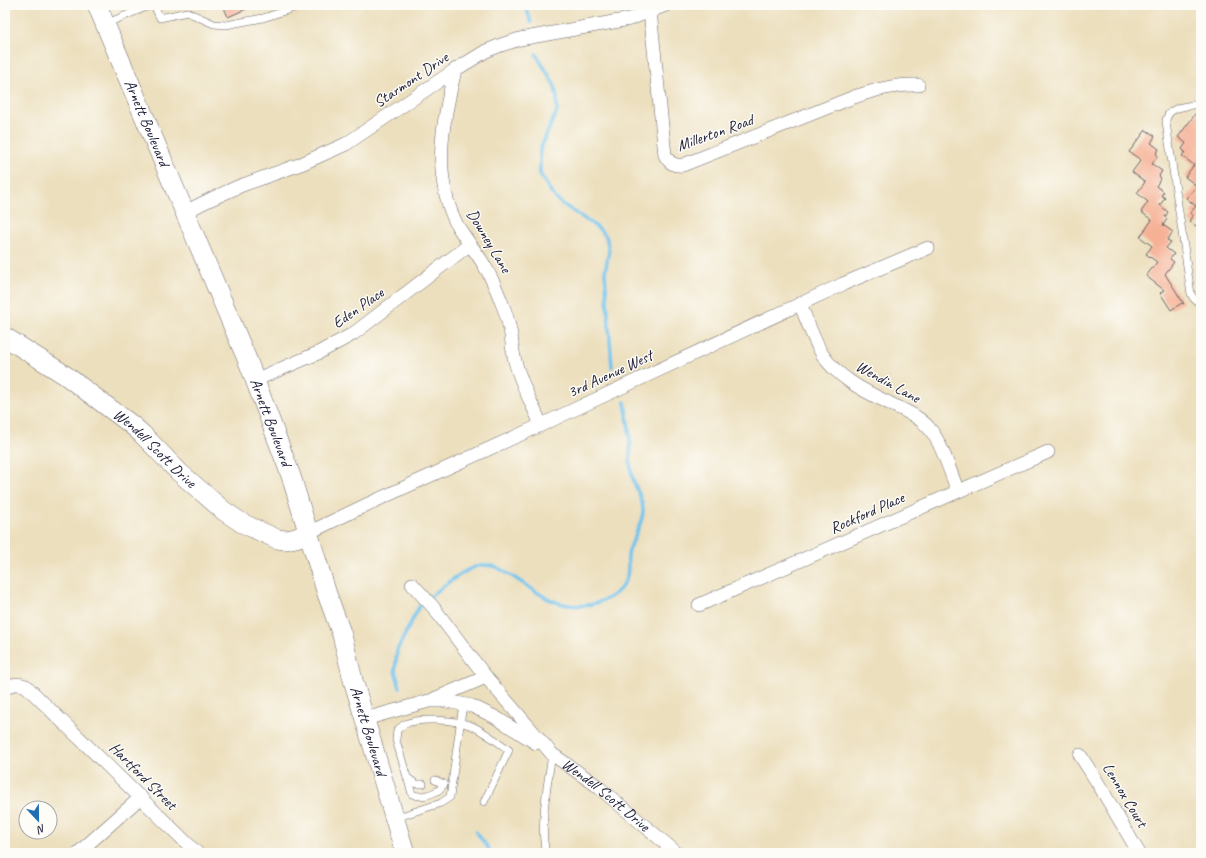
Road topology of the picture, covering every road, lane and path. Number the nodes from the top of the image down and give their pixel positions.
1 (97, 5) edge
2 (153, 5) edge
3 (303, 5) edge
4 (666, 5) edge
5 (186, 8) edge
6 (650, 12) junction
7 (104, 24) junction
8 (455, 70) junction
9 (918, 85) dead end
10 (1201, 104) edge
11 (184, 212) junction
12 (469, 245) junction
13 (928, 248) dead end
14 (800, 304) junction
15 (1201, 304) edge
16 (5, 337) edge
17 (255, 380) junction
18 (541, 425) junction
19 (1048, 452) dead end
20 (958, 491) junction
21 (308, 533) junction
22 (415, 587) dead end
23 (699, 605) dead end
24 (486, 677) junction
25 (5, 689) edge
26 (429, 701) junction
27 (463, 704) junction
28 (365, 719) junction
29 (460, 723) junction
30 (552, 754) junction
31 (1080, 755) dead end
32 (408, 778) junction
33 (452, 783) junction
34 (411, 790) junction
35 (141, 797) junction
36 (484, 802) dead end
37 (395, 818) junction
38 (78, 853) edge
39 (197, 853) edge
40 (404, 853) edge
41 (546, 853) edge
42 (677, 853) edge
43 (1140, 853) edge

1 - 7 main road, Arnett Boulevard
2 - 5 lane
2 - 7 lane
3 - 5 lane
4 - 6 street, Starmont Drive
6 - 8 street, Starmont Drive
6 - 9 street, Millerton Road
7 - 11 main road, Arnett Boulevard
8 - 11 street, Starmont Drive
8 - 12 street, Downey Lane
10 - 15 lane
11 - 17 main road, Arnett Boulevard
12 - 17 street, Eden Place
12 - 18 street, Downey Lane
13 - 14 street, 3rd Avenue West
14 - 18 street, 3rd Avenue West
14 - 20 street, Wendin Lane
16 - 21 main road, Wendell Scott Drive
17 - 21 main road, Arnett Boulevard
18 - 21 street, 3rd Avenue West
19 - 20 street, Rockford Place
20 - 23 street, Rockford Place
21 - 28 main road, Arnett Boulevard
22 - 24 street, Wendell Scott Drive
24 - 26 street, Wendell Scott Drive
24 - 30 street, Wendell Scott Drive
25 - 35 street, Hartford Street
26 - 27 street, Wendell Scott Drive
26 - 28 street, Wendell Scott Drive
27 - 29 lane
27 - 30 street, Wendell Scott Drive
28 - 37 main road, Arnett Boulevard
29 - 32 lane
29 - 33 lane
29 - 36 lane
30 - 41 lane
30 - 42 street, Wendell Scott Drive
31 - 43 street, Lennox Court
32 - 34 lane
32 - 34 lane
33 - 34 lane
33 - 37 lane
35 - 38 street
35 - 39 street, Hartford Street
37 - 40 main road, Arnett Boulevard

